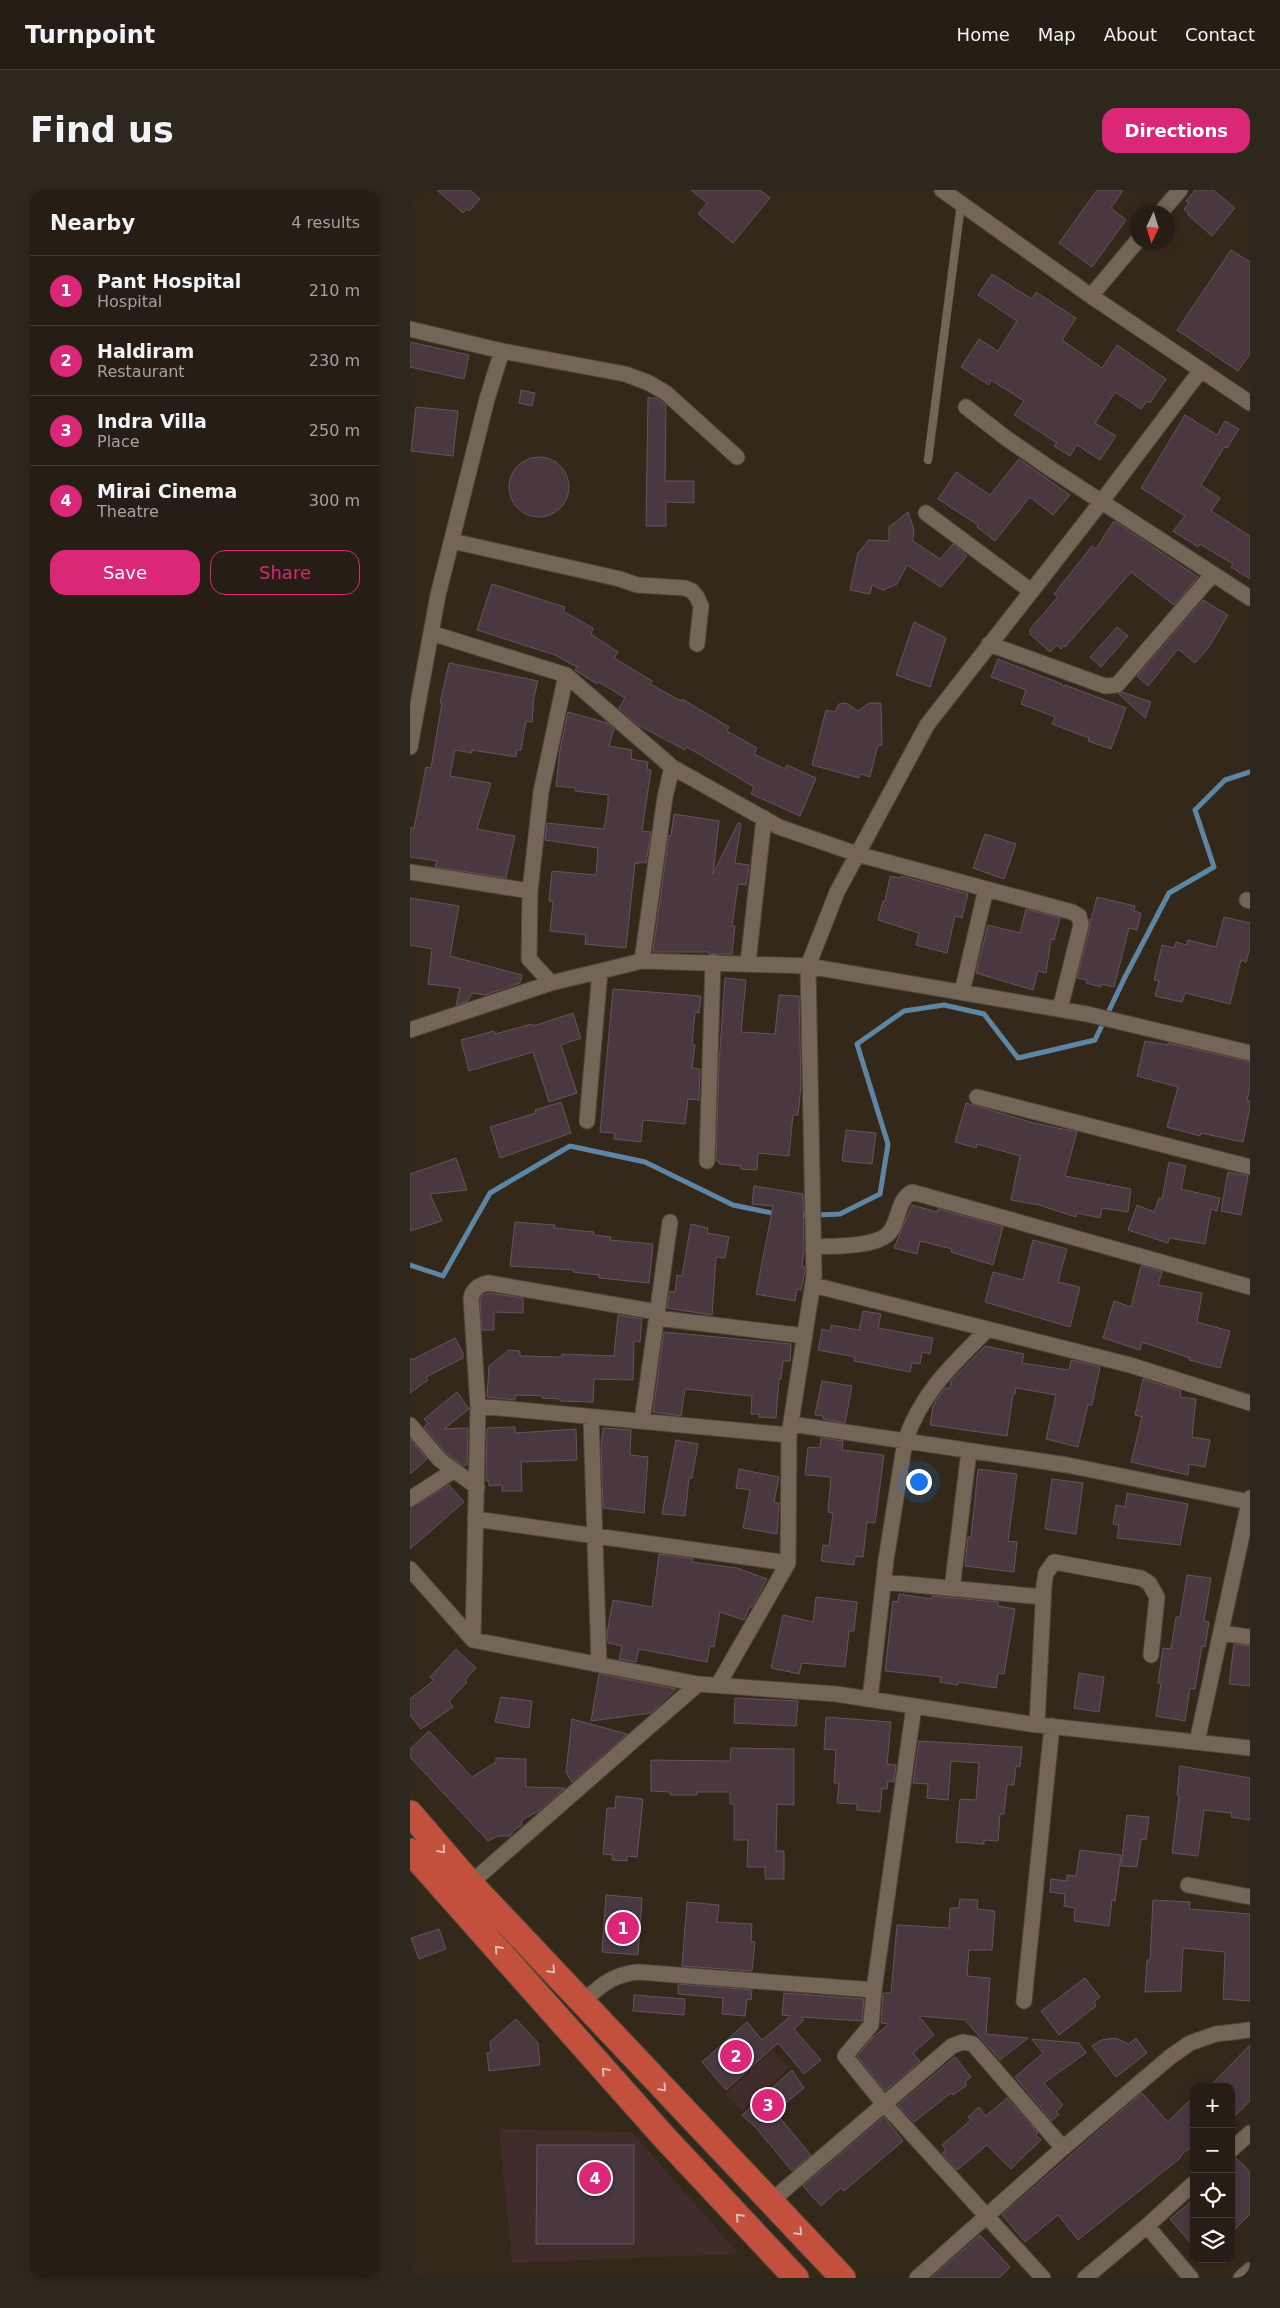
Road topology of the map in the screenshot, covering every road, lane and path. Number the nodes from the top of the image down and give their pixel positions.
1 (942, 190) edge
2 (1180, 190) edge
3 (962, 204) junction
4 (1167, 205) edge
5 (1130, 250) edge
6 (1091, 296) junction
7 (410, 330) edge
8 (502, 351) junction
9 (1201, 370) junction
10 (1250, 403) edge
11 (966, 407) dead end
12 (738, 456) dead end
13 (928, 460) dead end
14 (1102, 501) junction
15 (926, 513) dead end
16 (452, 541) junction
17 (1214, 574) junction
18 (1031, 591) junction
19 (1250, 598) edge
20 (431, 632) junction
21 (697, 644) dead end
22 (989, 644) junction
23 (566, 675) junction
24 (412, 726) edge
25 (410, 747) edge
26 (672, 767) junction
27 (764, 818) junction
28 (857, 854) junction
29 (410, 872) edge
30 (986, 889) junction
31 (530, 891) junction
32 (642, 961) junction
33 (713, 962) junction
34 (748, 963) junction
35 (808, 966) junction
36 (600, 971) junction
37 (551, 983) junction
38 (962, 992) junction
39 (1060, 1009) junction
40 (410, 1030) edge
41 (1250, 1053) edge
42 (977, 1097) dead end
43 (587, 1121) dead end
44 (707, 1161) dead end
45 (1250, 1167) edge
46 (670, 1222) dead end
47 (814, 1240) junction
48 (813, 1285) junction
49 (1250, 1287) edge
50 (657, 1315) junction
51 (988, 1329) junction
52 (805, 1336) junction
53 (1250, 1403) edge
54 (478, 1406) junction
55 (592, 1417) junction
56 (642, 1422) junction
57 (410, 1425) edge
58 (790, 1429) junction
59 (905, 1441) junction
60 (968, 1450) junction
61 (453, 1471) junction
62 (477, 1487) junction
63 (410, 1499) edge
64 (1250, 1500) edge
65 (475, 1520) junction
66 (596, 1536) junction
67 (788, 1563) junction
68 (410, 1570) edge
69 (884, 1582) junction
70 (952, 1589) junction
71 (1043, 1597) junction
72 (1221, 1633) junction
73 (1250, 1637) edge
74 (473, 1640) junction
75 (1151, 1655) dead end
76 (599, 1664) junction
77 (698, 1684) junction
78 (718, 1685) junction
79 (870, 1699) junction
80 (914, 1706) junction
81 (1045, 1725) junction
82 (1197, 1742) junction
83 (1250, 1748) edge
84 (410, 1813) edge
85 (410, 1851) edge
86 (1188, 1885) dead end
87 (461, 1891) junction
88 (1250, 1897) edge
89 (874, 1990) junction
90 (1024, 2001) dead end
91 (582, 2002) junction
92 (1250, 2030) edge
93 (884, 2103) junction
94 (1250, 2133) edge
95 (1235, 2146) edge
96 (1064, 2148) junction
97 (1190, 2188) edge
98 (770, 2202) junction
99 (986, 2216) junction
100 (1147, 2226) junction
101 (1250, 2270) edge
102 (796, 2278) edge
103 (842, 2278) edge
104 (917, 2278) edge
105 (1043, 2278) edge
106 (1085, 2278) edge
107 (1191, 2278) edge
108 (1241, 2278) edge

1 - 3 street
2 - 4 street
3 - 6 street
3 - 13 lane
5 - 6 street
6 - 9 street
7 - 8 street
8 - 12 street
8 - 16 street
9 - 10 street
9 - 14 street
11 - 14 street
14 - 17 street
14 - 18 street
15 - 18 street
16 - 20 street
16 - 21 street
17 - 19 street
17 - 22 street
18 - 22 street
20 - 23 street
20 - 24 street
22 - 28 street
23 - 26 street
23 - 31 street
24 - 25 street
26 - 27 street
26 - 32 street
27 - 28 street
27 - 34 street
28 - 30 street
28 - 35 street
29 - 31 street
30 - 38 street
30 - 39 street
31 - 37 street
32 - 33 street
32 - 36 street
33 - 34 street
33 - 44 street
34 - 35 street
35 - 38 street
35 - 47 street
36 - 37 street
36 - 43 street
37 - 40 street
38 - 39 street
39 - 41 street
42 - 45 street
46 - 50 street
47 - 48 street
47 - 49 street
48 - 51 street
48 - 52 street
50 - 52 street
50 - 54 street
50 - 56 street
51 - 53 street
51 - 59 street
52 - 58 street
54 - 55 street
54 - 62 street
55 - 56 street
55 - 66 street
56 - 58 street
57 - 61 street
58 - 59 street
58 - 67 street
59 - 60 street
59 - 69 street
60 - 64 street
60 - 70 street
61 - 62 street
61 - 63 street
62 - 65 street
64 - 72 street
65 - 66 street
65 - 74 street
66 - 67 street
66 - 76 street
67 - 78 street
68 - 74 street
69 - 70 street
69 - 79 street
70 - 71 street
71 - 75 street
71 - 81 street
72 - 73 street
72 - 82 street
74 - 76 street
76 - 77 street
77 - 78 street
77 - 87 street
78 - 79 street
79 - 80 street
80 - 81 street
80 - 89 street
81 - 82 street
81 - 90 street
82 - 83 street
84 -> 87 highway
85 - 87 highway
86 - 88 street
87 -> 91 highway
102 -> 87 highway
89 - 91 street
89 - 93 street
91 -> 98 highway
92 - 96 street
93 - 96 street
93 - 98 street
93 - 99 street
94 - 95 street
96 - 99 street
97 - 100 street
98 -> 103 highway
99 - 104 street
99 - 105 street
100 - 106 street
100 - 107 street
101 - 108 street

